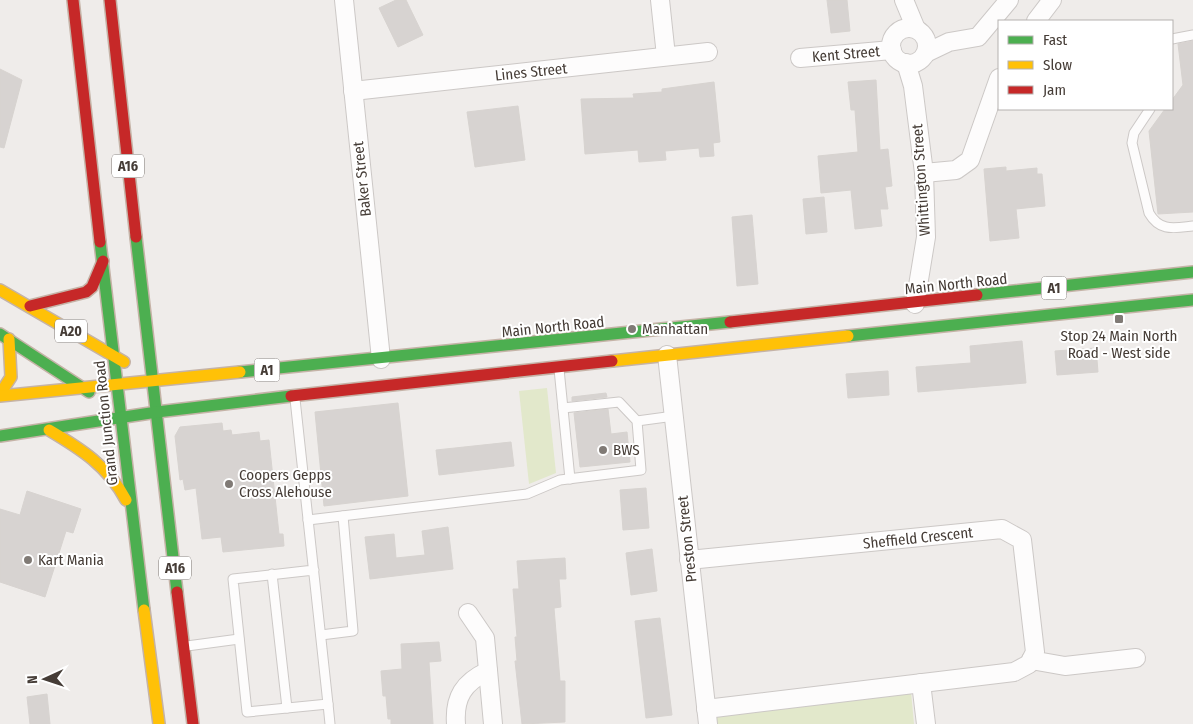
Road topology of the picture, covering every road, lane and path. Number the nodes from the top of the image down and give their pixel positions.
1 (73, 0) edge
2 (344, 0) edge
3 (660, 0) edge
4 (1009, 0) edge
5 (1052, 0) edge
6 (904, 2) edge
7 (98, 4) dead end
8 (111, 5) edge
9 (1037, 20) edge
10 (898, 30) junction
11 (1193, 35) edge
12 (1173, 40) edge
13 (918, 49) junction
14 (892, 50) junction
15 (708, 52) dead end
16 (666, 56) junction
17 (800, 58) dead end
18 (998, 81) edge
19 (352, 91) junction
20 (1149, 110) edge
21 (924, 174) junction
22 (1193, 226) edge
23 (103, 261) junction
24 (1193, 272) edge
25 (0, 290) edge
26 (1193, 300) edge
27 (915, 304) junction
28 (30, 306) junction
29 (918, 330) junction
30 (4, 337) edge
31 (665, 342) junction
32 (113, 355) junction
33 (381, 359) junction
34 (559, 367) junction
35 (153, 381) junction
36 (117, 384) junction
37 (84, 388) junction
38 (0, 395) edge
39 (295, 396) junction
40 (563, 408) junction
41 (157, 412) junction
42 (674, 416) junction
43 (121, 419) junction
44 (637, 421) junction
45 (49, 430) junction
46 (0, 436) edge
47 (570, 479) junction
48 (131, 511) junction
49 (343, 516) junction
50 (308, 520) junction
51 (689, 560) junction
52 (314, 570) junction
53 (272, 574) junction
54 (468, 613) dead end
55 (321, 635) junction
56 (239, 639) junction
57 (184, 646) junction
58 (1136, 658) dead end
59 (1031, 660) junction
60 (488, 671) junction
61 (921, 683) junction
62 (328, 704) junction
63 (287, 708) junction
64 (707, 716) edge
65 (159, 724) edge
66 (193, 724) edge
67 (330, 724) edge
68 (456, 724) edge
69 (493, 724) edge
70 (926, 724) edge

1 - 23 highway, Grand Junction Road / A16
2 - 19 street, Baker Street
3 - 16 street
4 - 13 street
5 - 9 street
6 - 10 street
6 - 13 street
7 - 8 highway
8 - 35 highway, A16
10 - 13 street
10 - 14 street
11 - 12 lane
13 - 14 street
13 - 21 street, Whittington Street
14 - 17 street, Kent Street
15 - 16 street, Lines Street
16 - 19 street, Lines Street
18 - 21 street
19 - 33 street, Baker Street
20 - 22 lane
21 - 27 street, Whittington Street
23 - 28 highway
23 - 32 highway, Grand Junction Road / A16
24 - 27 highway, Main North Road / A1
25 - 28 highway, A20
26 - 29 highway, Main North Road / A1
27 - 29 highway
27 - 31 highway, Main North Road / A1
28 - 32 highway, A20
29 - 31 highway, Main North Road / A1
30 - 37 highway, A20
30 - 38 highway
31 - 33 highway, Main North Road / A1
31 - 34 highway, Main North Road / A1
31 - 42 street, Preston Street
32 - 35 highway, A20
32 - 36 highway, Grand Junction Road / A16
33 - 35 highway, Main North Road / A1
34 - 39 highway, Main North Road / A1
34 - 40 lane
35 - 36 highway, A1
35 - 41 highway, A16
36 - 37 highway, A1
36 - 43 highway, Grand Junction Road / A16
37 - 38 highway, A1
37 - 43 highway, A20
39 - 41 highway, Main North Road / A1
39 - 50 lane
40 - 44 lane
40 - 47 lane
41 - 43 highway, A1
41 - 57 highway, A16
42 - 44 lane
42 - 51 street, Preston Street
43 - 45 highway, A1
43 - 48 highway, Grand Junction Road / A16
44 - 47 lane
45 - 46 highway, A1
45 - 48 highway
47 - 49 lane
48 - 65 highway, Grand Junction Road / A16
49 - 50 lane
49 - 55 lane
50 - 52 lane
51 - 59 street, Sheffield Crescent
51 - 64 street, Preston Street
52 - 53 lane
52 - 55 lane
53 - 56 lane
53 - 63 lane
54 - 60 street
55 - 62 lane
56 - 57 lane
56 - 63 lane
57 - 66 highway, A16
58 - 59 street
59 - 61 street
60 - 68 street
60 - 69 street
61 - 64 street
61 - 70 street
62 - 63 lane
62 - 67 lane

